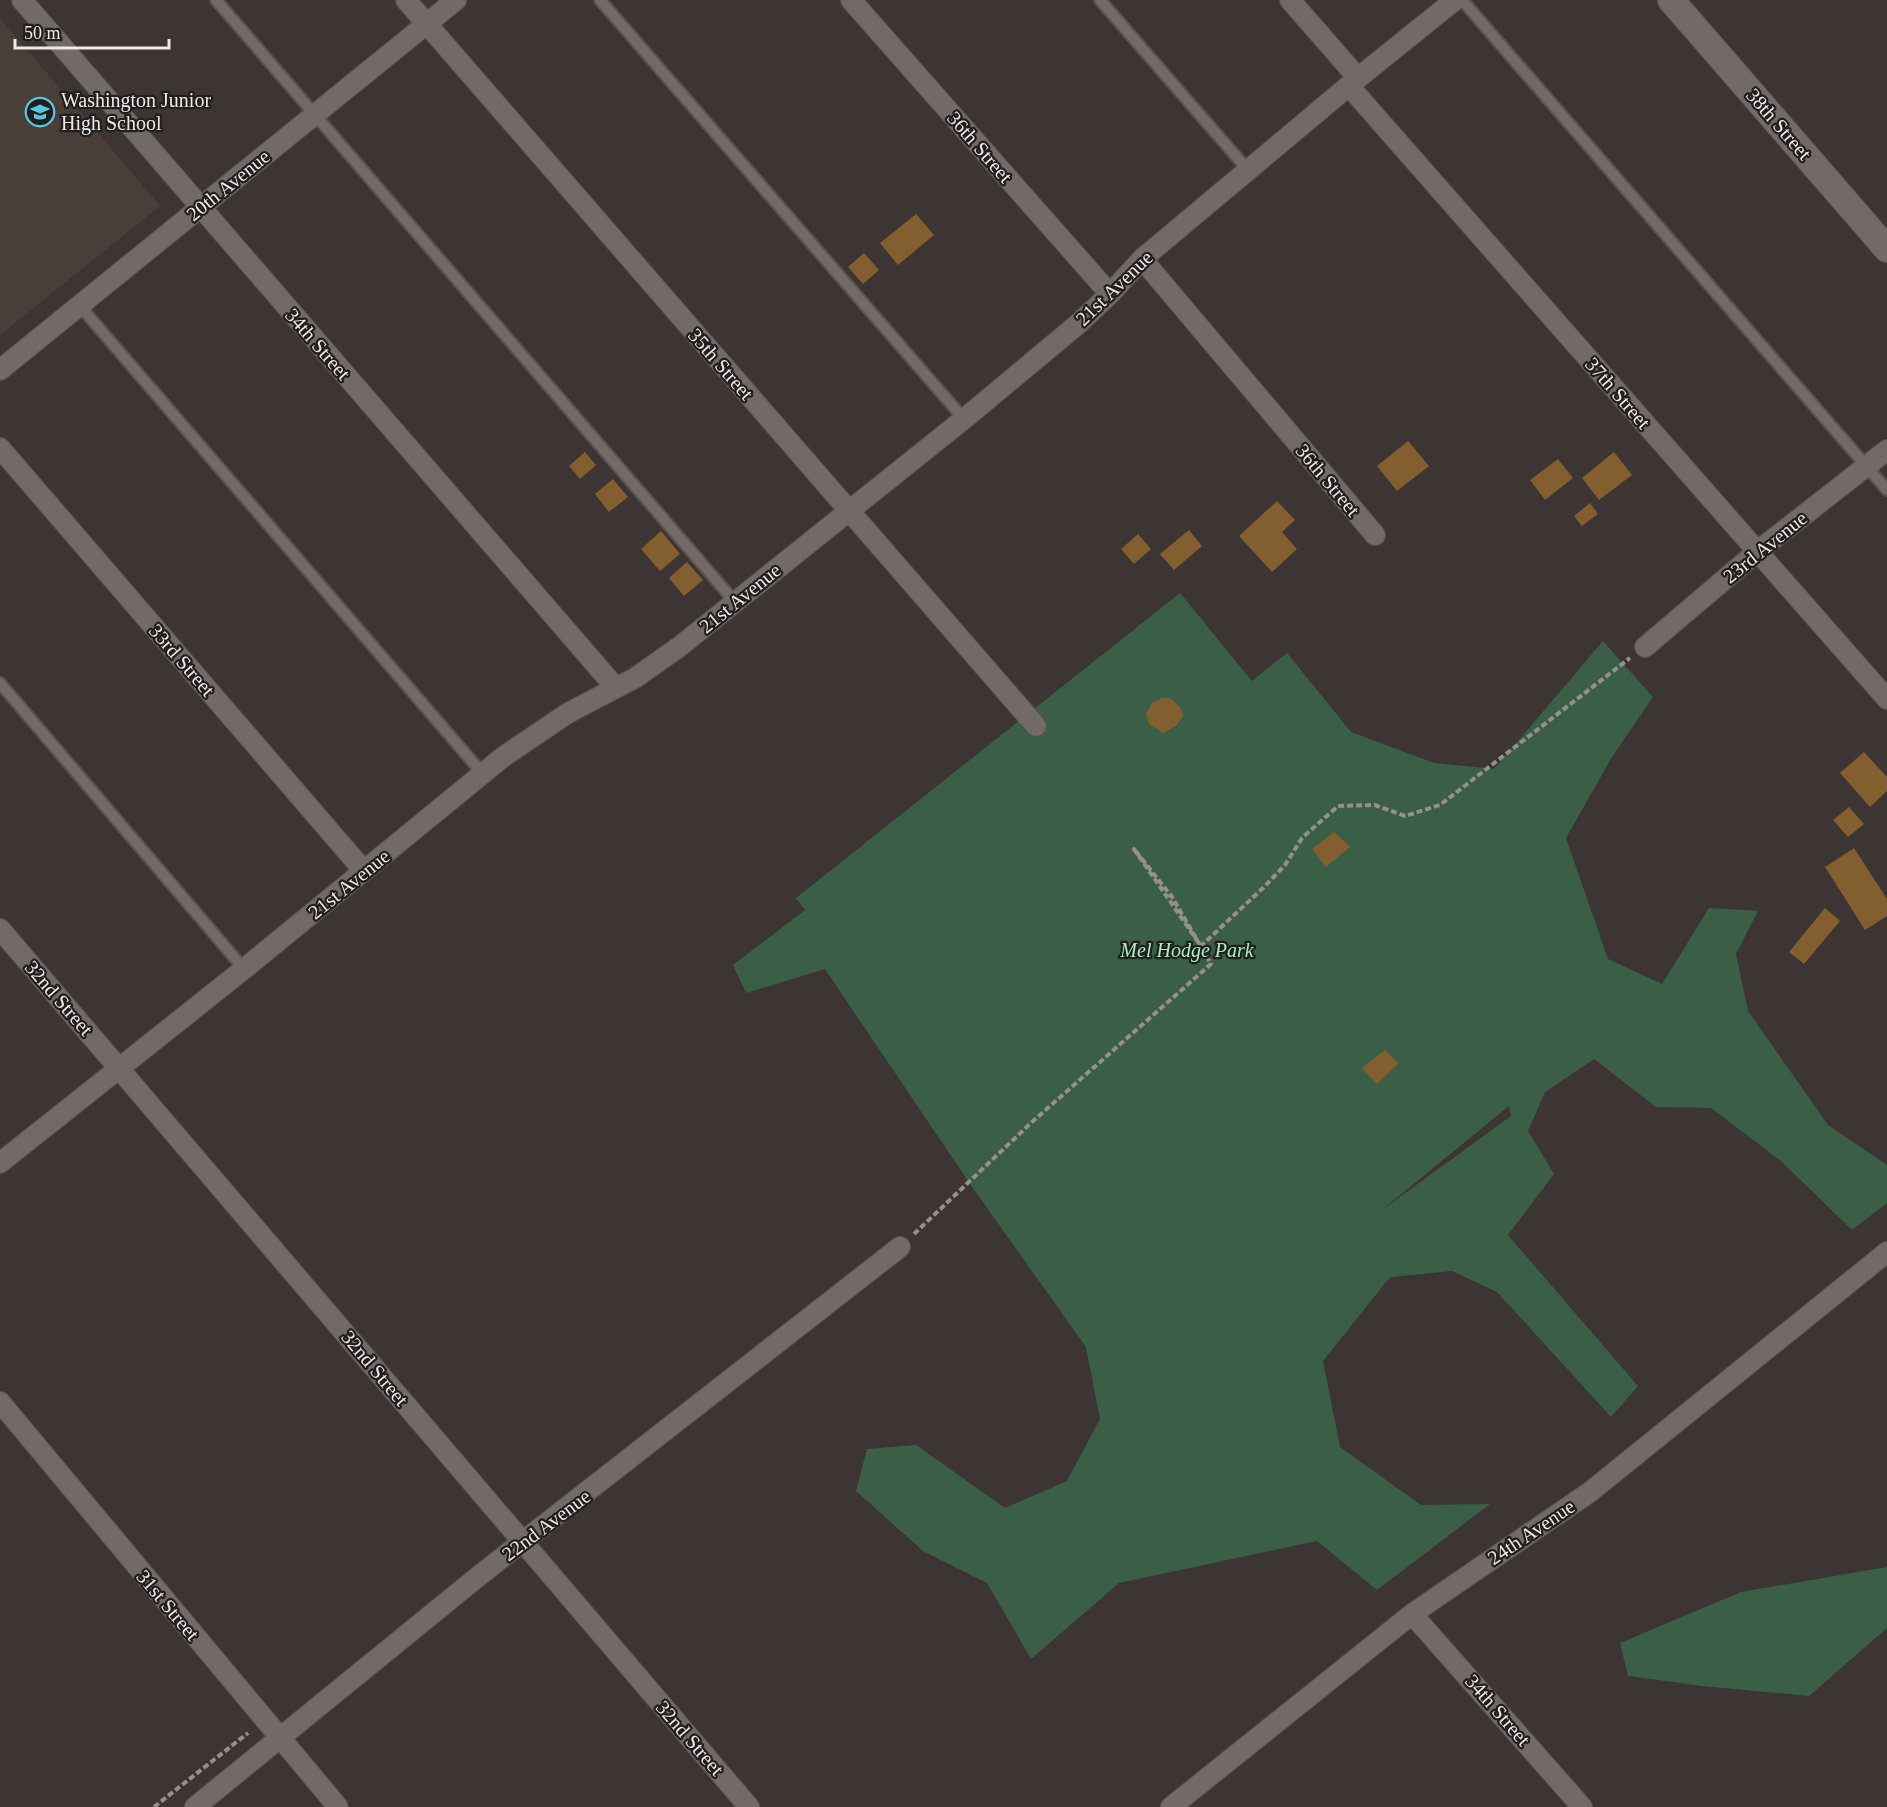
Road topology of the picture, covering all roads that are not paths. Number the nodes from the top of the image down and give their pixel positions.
1 (22, 0) edge
2 (216, 0) edge
3 (406, 0) edge
4 (456, 0) edge
5 (600, 0) edge
6 (851, 0) edge
7 (1100, 0) edge
8 (1290, 0) edge
9 (1455, 0) edge
10 (1462, 0) edge
11 (1671, 0) edge
12 (426, 23) junction
13 (1354, 82) junction
14 (315, 114) junction
15 (1248, 170) junction
16 (200, 208) junction
17 (1887, 249) edge
18 (1142, 259) junction
19 (1110, 294) junction
20 (81, 306) junction
21 (0, 370) edge
22 (963, 419) junction
23 (0, 448) edge
24 (1887, 450) edge
25 (1867, 467) junction
26 (1887, 490) edge
27 (848, 510) junction
28 (1375, 535) dead end
29 (1758, 551) junction
30 (735, 602) junction
31 (1645, 647) road end
32 (0, 682) edge
33 (616, 688) junction
34 (1887, 699) edge
35 (1036, 726) dead end
36 (483, 774) junction
37 (364, 871) junction
38 (0, 928) edge
39 (244, 969) junction
40 (120, 1068) junction
41 (0, 1163) edge
42 (900, 1247) road end
43 (1887, 1252) edge
44 (0, 1402) edge
45 (523, 1542) junction
46 (1412, 1614) junction
47 (279, 1738) junction
48 (195, 1807) edge
49 (338, 1807) edge
50 (749, 1807) edge
51 (1171, 1807) edge
52 (1582, 1807) edge

1 - 16 street, 34th Street
2 - 14 lane
3 - 12 street, 35th Street
4 - 12 street, 20th Avenue
5 - 22 lane
6 - 19 street, 36th Street
7 - 15 lane
8 - 13 street, 37th Street
9 - 13 street, 21st Avenue
10 - 25 lane
11 - 17 street, 38th Street
12 - 14 street, 20th Avenue
12 - 27 street, 35th Street
13 - 15 street, 21st Avenue
13 - 29 street, 37th Street
14 - 16 street, 20th Avenue
14 - 30 lane
15 - 18 street, 21st Avenue
16 - 20 street, 20th Avenue
16 - 33 street, 34th Street
18 - 19 street, 21st Avenue
18 - 28 street, 36th Street
19 - 22 street, 21st Avenue
20 - 21 street, 20th Avenue
20 - 36 lane
22 - 27 street, 21st Avenue
23 - 37 street, 33rd Street
24 - 25 street, 23rd Avenue
25 - 26 lane
25 - 29 street, 23rd Avenue
27 - 30 street, 21st Avenue
27 - 35 street, 35th Street
29 - 31 street, 23rd Avenue
29 - 34 street, 37th Street
30 - 33 street, 21st Avenue
32 - 39 lane
33 - 36 street, 21st Avenue
36 - 37 street, 21st Avenue
37 - 39 street, 21st Avenue
38 - 40 street, 32nd Street
39 - 40 street, 21st Avenue
40 - 41 street, 21st Avenue
40 - 45 street, 32nd Street
42 - 45 street, 22nd Avenue
43 - 46 street, 24th Avenue
44 - 47 street, 31st Street
45 - 47 street, 22nd Avenue
45 - 50 street, 32nd Street
46 - 51 street, 24th Avenue
46 - 52 street, 34th Street
47 - 48 street, 22nd Avenue
47 - 49 street, 31st Street

